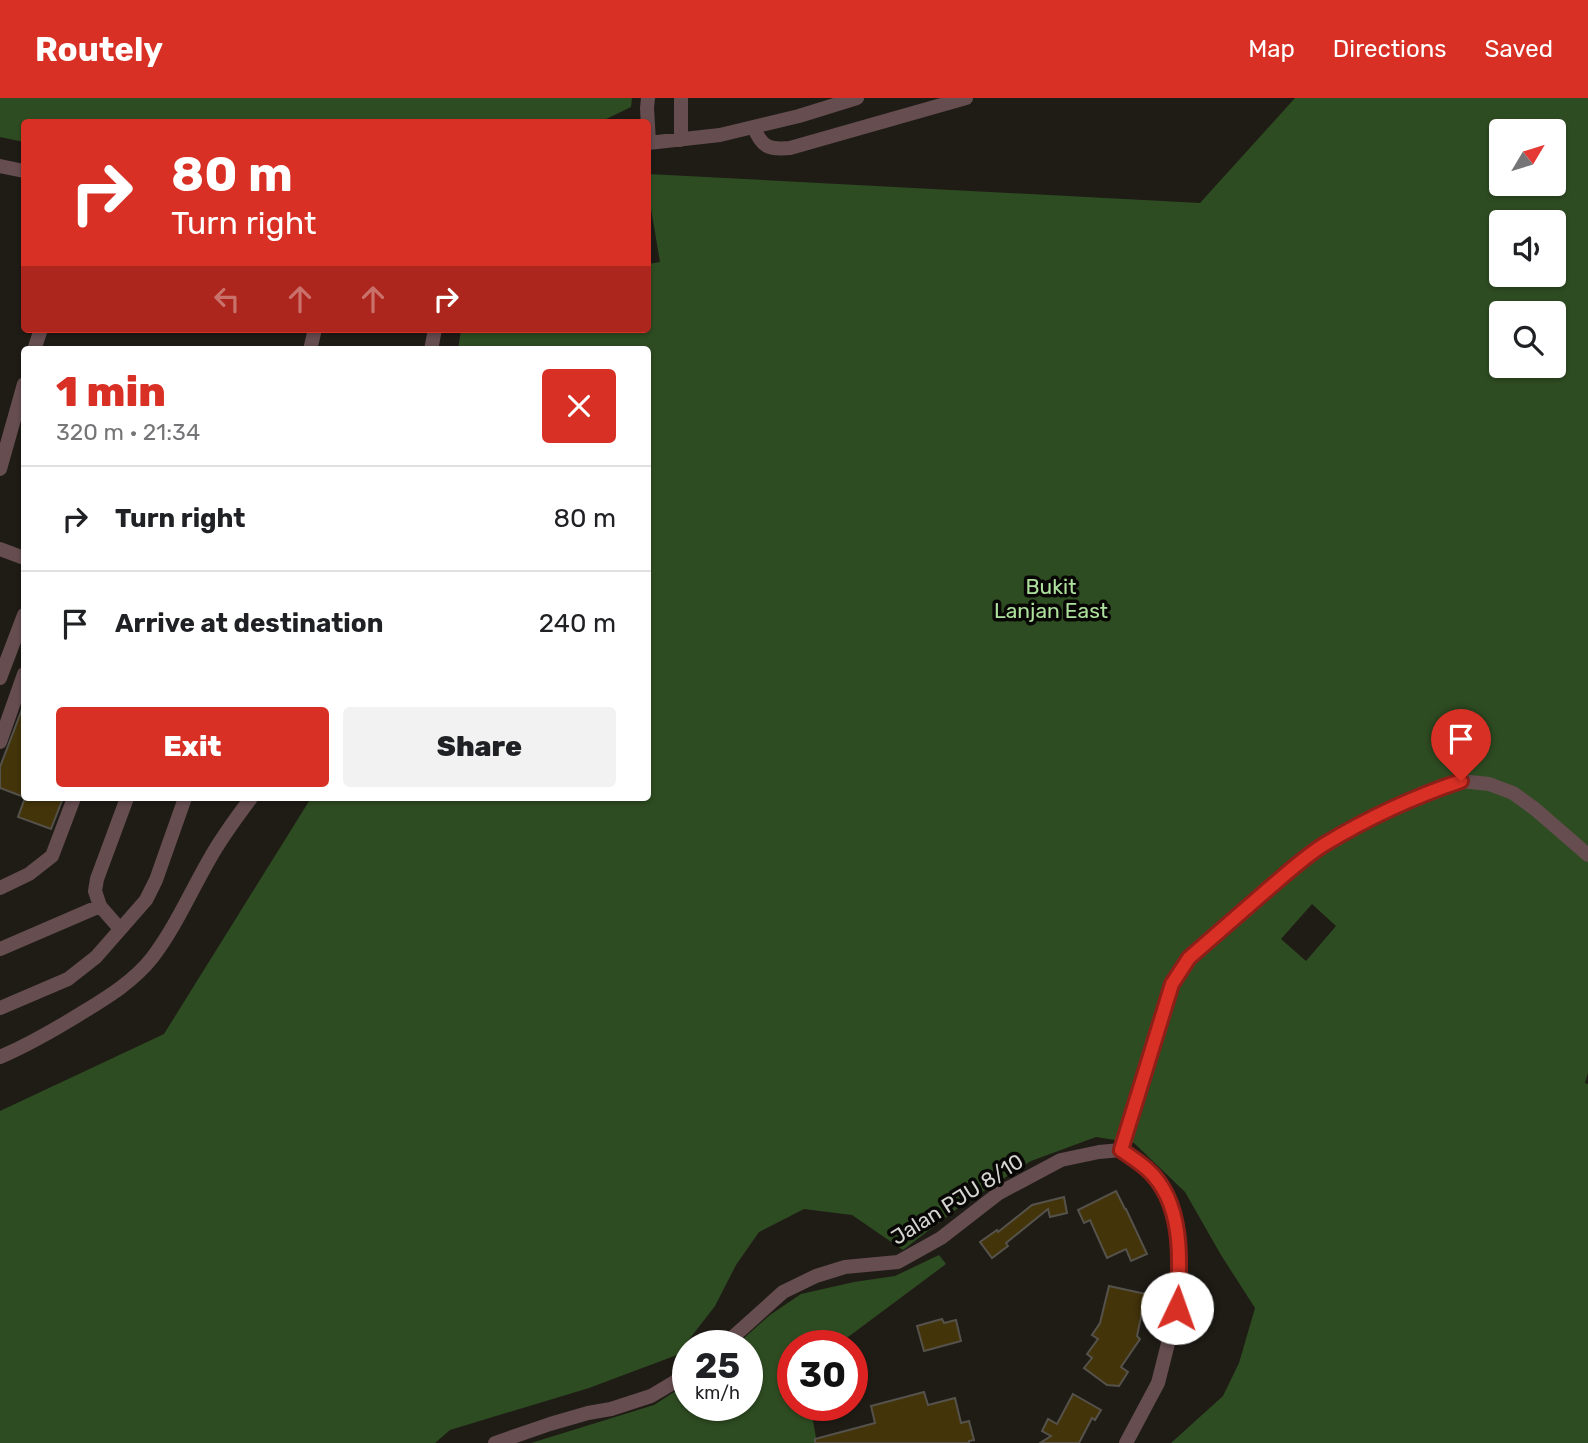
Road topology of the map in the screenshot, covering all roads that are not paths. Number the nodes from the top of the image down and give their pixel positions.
1 (648, 98) edge
2 (681, 98) edge
3 (857, 98) edge
4 (966, 98) edge
5 (647, 119) edge
6 (754, 127) junction
7 (681, 140) junction
8 (651, 143) edge
9 (0, 166) edge
10 (21, 170) edge
11 (21, 395) edge
12 (0, 469) edge
13 (0, 549) edge
14 (21, 557) edge
15 (21, 623) edge
16 (0, 678) edge
17 (21, 682) edge
18 (0, 742) edge
19 (73, 801) edge
20 (126, 801) edge
21 (184, 801) edge
22 (249, 801) edge
23 (1588, 855) edge
24 (0, 888) edge
25 (100, 906) junction
26 (120, 929) junction
27 (0, 949) edge
28 (0, 1008) edge
29 (0, 1057) edge
30 (1121, 1150) junction
31 (741, 1330) edge
32 (672, 1384) edge
33 (495, 1443) edge
34 (1126, 1443) edge

1 - 5 street
2 - 7 street
3 - 6 street
4 - 6 street
6 - 7 street
7 - 8 street
9 - 10 street
11 - 12 street
13 - 14 street
15 - 16 street
17 - 18 street
19 - 24 street
20 - 25 street
21 - 26 street
22 - 29 street
23 - 30 street
25 - 26 street
25 - 27 street
26 - 28 street
30 - 31 street, Jalan PJU 8/10
30 - 34 street
32 - 33 street

